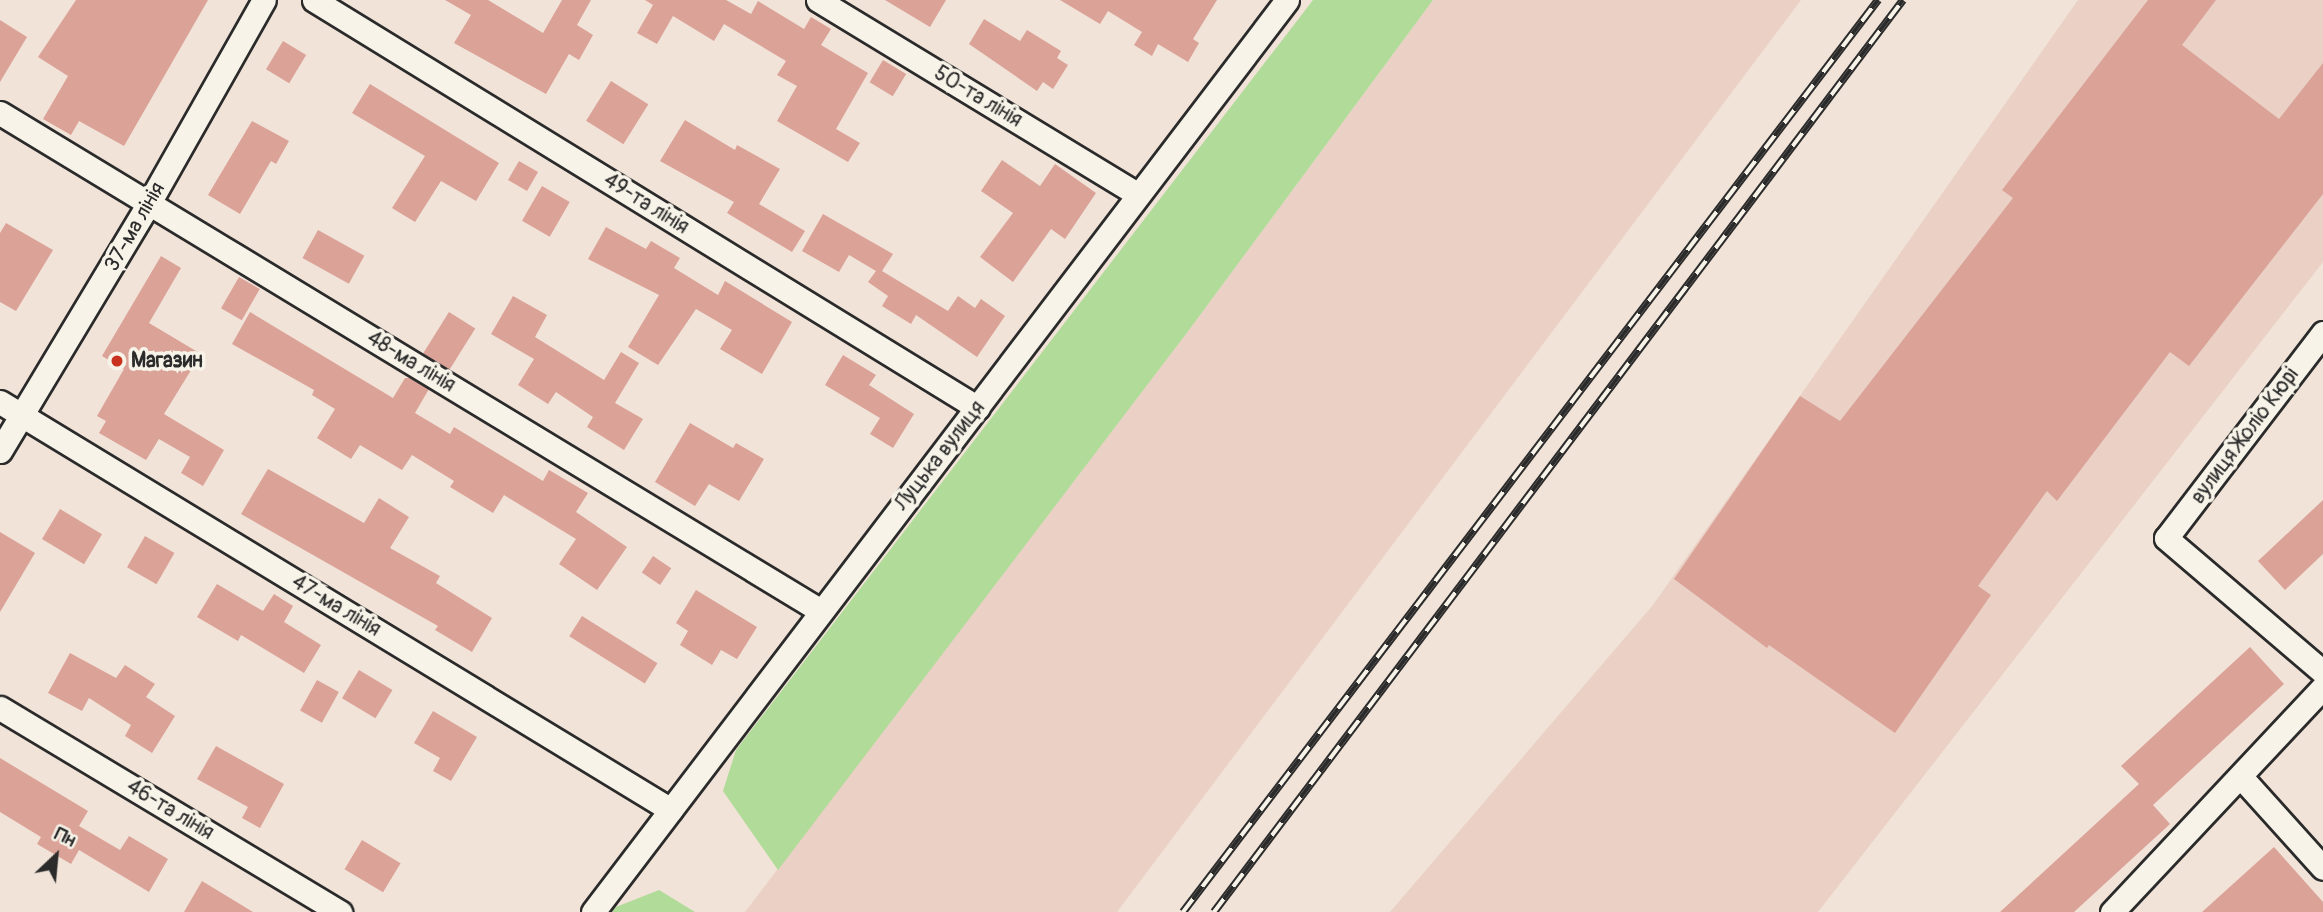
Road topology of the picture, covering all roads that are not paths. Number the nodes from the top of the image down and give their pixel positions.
1 (264, 0) edge
2 (314, 0) edge
3 (818, 0) edge
4 (1287, 0) edge
5 (0, 113) edge
6 (1137, 194) junction
7 (149, 203) junction
8 (2323, 333) edge
9 (0, 402) edge
10 (978, 408) junction
11 (22, 416) junction
12 (0, 451) edge
13 (821, 611) junction
14 (2323, 672) edge
15 (2323, 687) edge
16 (0, 708) edge
17 (2241, 777) junction
18 (671, 810) junction
19 (2323, 868) edge
20 (340, 912) edge
21 (593, 912) edge
22 (2112, 912) edge

1 - 7 street, 37-ма лінія
2 - 10 street, 49-та лінія
3 - 6 street, 50-та лінія
4 - 6 street, Луцька вулиця
5 - 7 street, 48-ма лінія
6 - 10 street, Луцька вулиця
7 - 11 street, 37-ма лінія
7 - 13 street, 48-ма лінія
8 - 14 street, вулиця Жоліо Кюрі
9 - 11 street, 47-ма лінія
10 - 13 street, Луцька вулиця
11 - 12 street, 37-ма лінія
11 - 18 street, 47-ма лінія
13 - 18 street, Луцька вулиця
15 - 17 street
16 - 20 street, 46-та лінія
17 - 19 street
17 - 22 street
18 - 21 street, Луцька вулиця

